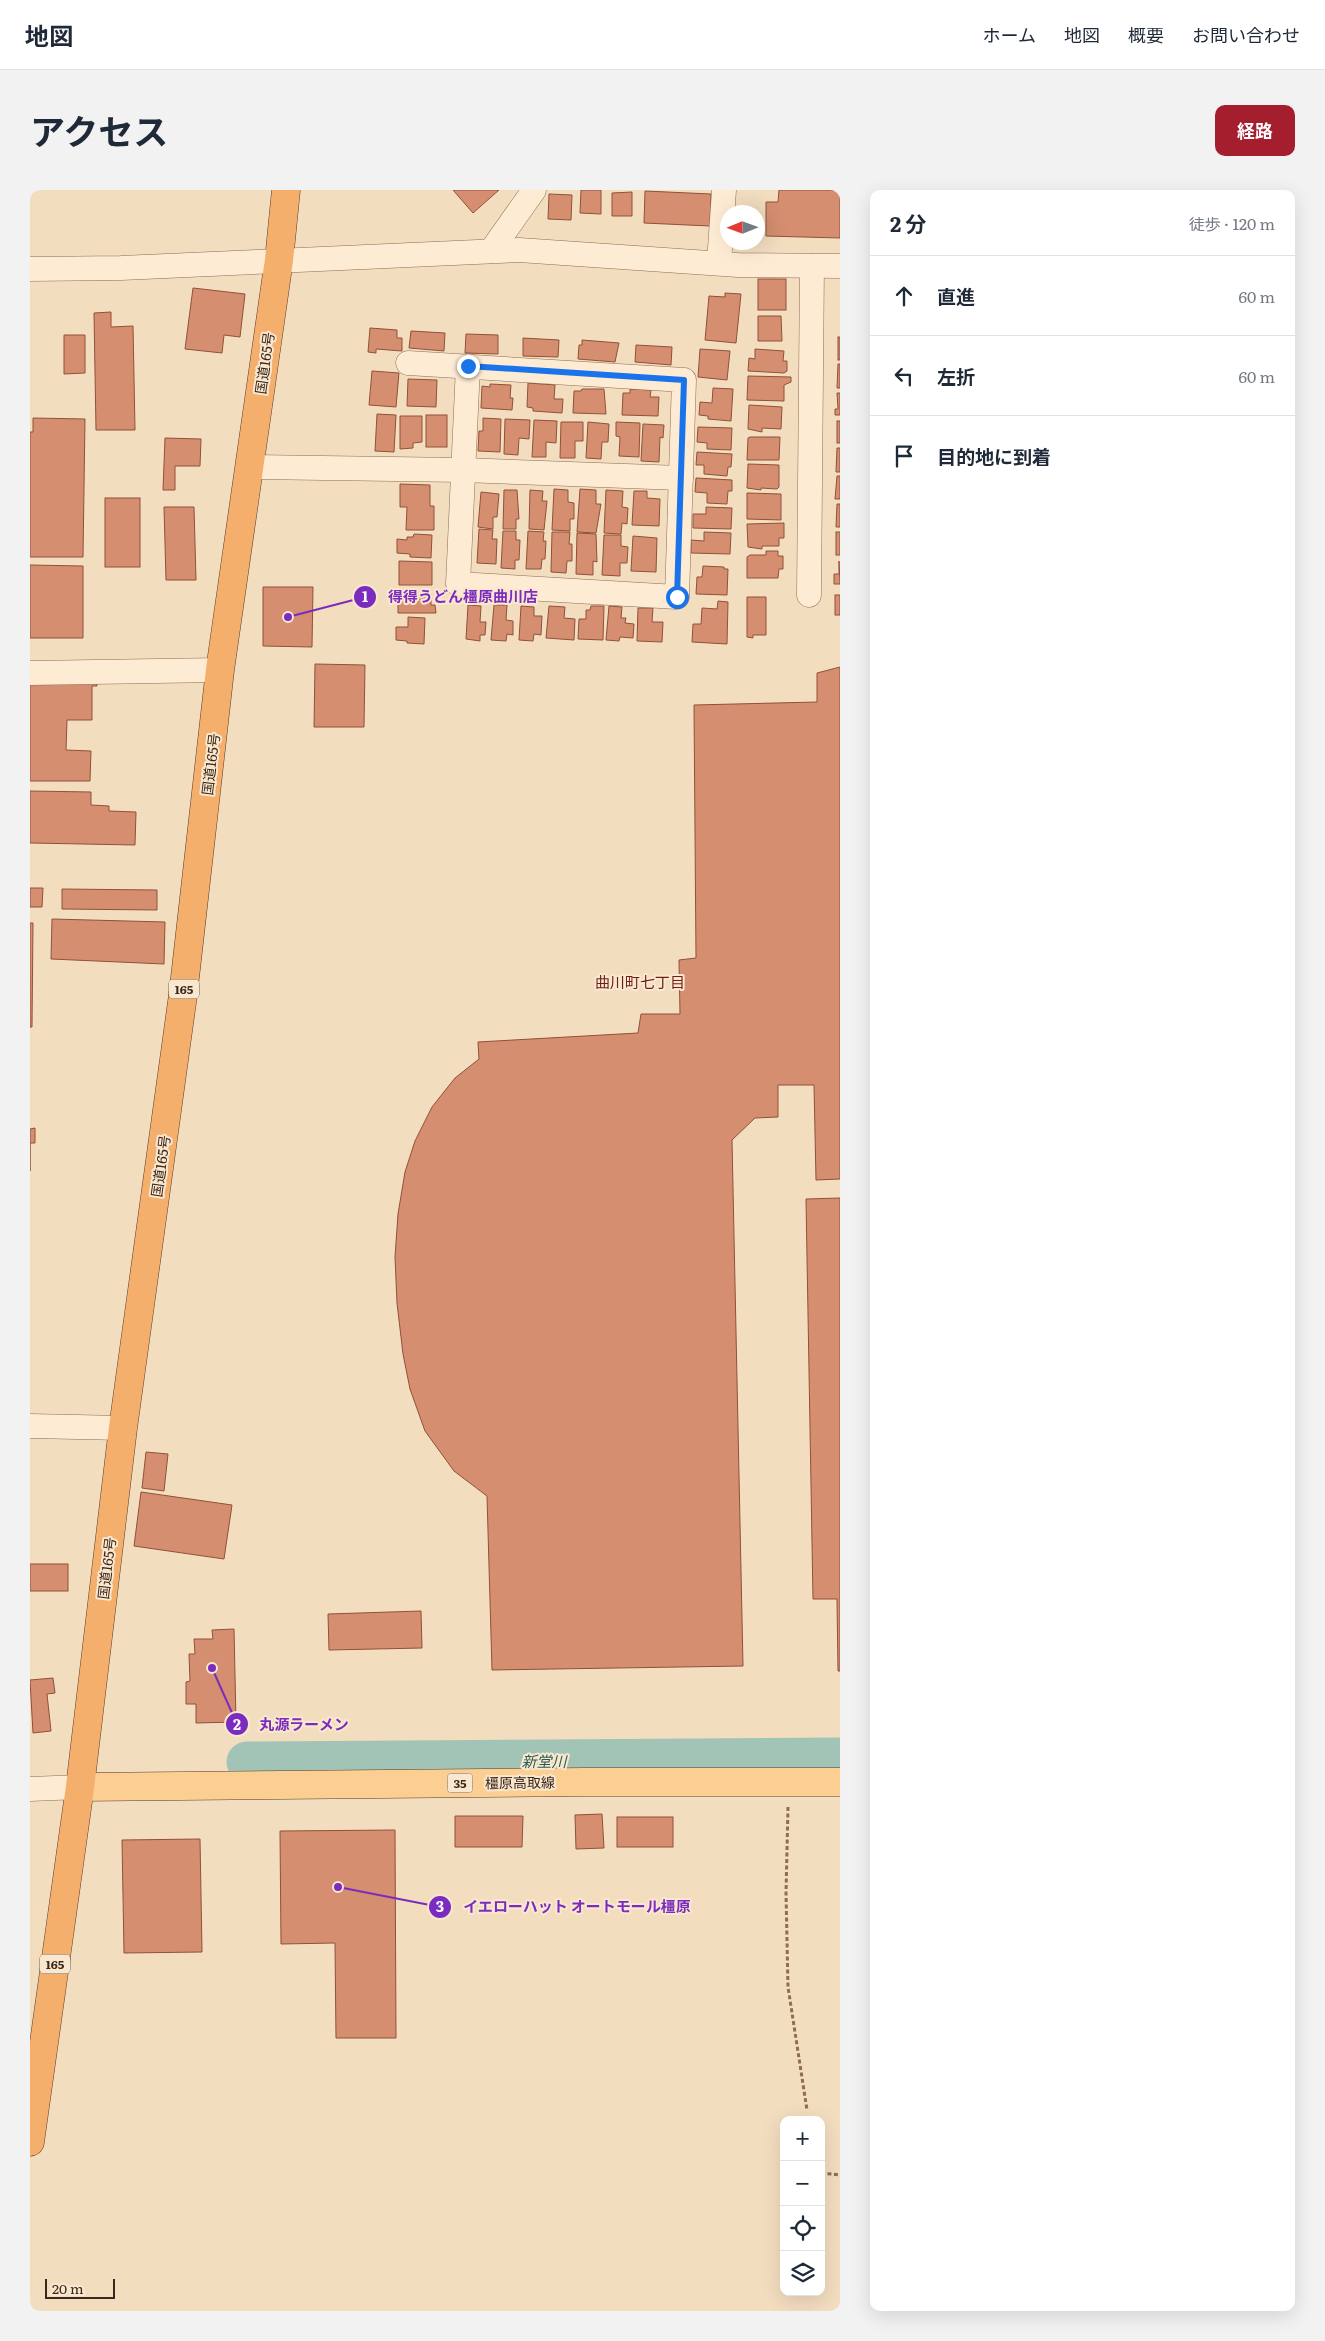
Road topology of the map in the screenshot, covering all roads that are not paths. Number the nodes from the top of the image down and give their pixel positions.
1 (286, 190) edge
2 (534, 190) edge
3 (724, 190) edge
4 (491, 251) junction
5 (279, 260) junction
6 (719, 263) junction
7 (812, 266) junction
8 (840, 266) edge
9 (30, 269) edge
10 (408, 363) dead end
11 (468, 366) junction
12 (249, 467) junction
13 (462, 470) junction
14 (681, 478) junction
15 (809, 595) dead end
16 (220, 670) junction
17 (30, 673) edge
18 (30, 1426) edge
19 (123, 1428) junction
20 (840, 1782) edge
21 (80, 1787) junction
22 (30, 1789) edge
23 (30, 2142) edge

1 - 5 highway, 国道165号 / 165
2 - 4 street
3 - 6 street
4 - 5 street
4 - 6 street
5 - 9 street
5 - 12 highway, 国道165号 / 165
6 - 7 street
7 - 8 street
7 - 15 street
10 - 11 street
11 - 13 street
11 - 14 street
12 - 13 street
12 - 16 highway, 国道165号 / 165
13 - 14 street
13 - 14 street
16 - 17 street
16 - 19 highway, 国道165号 / 165
18 - 19 street
19 - 21 highway, 国道165号 / 165
20 - 21 main road, 橿原高取線 / 35
21 - 22 street
21 - 23 highway, 国道165号 / 165

